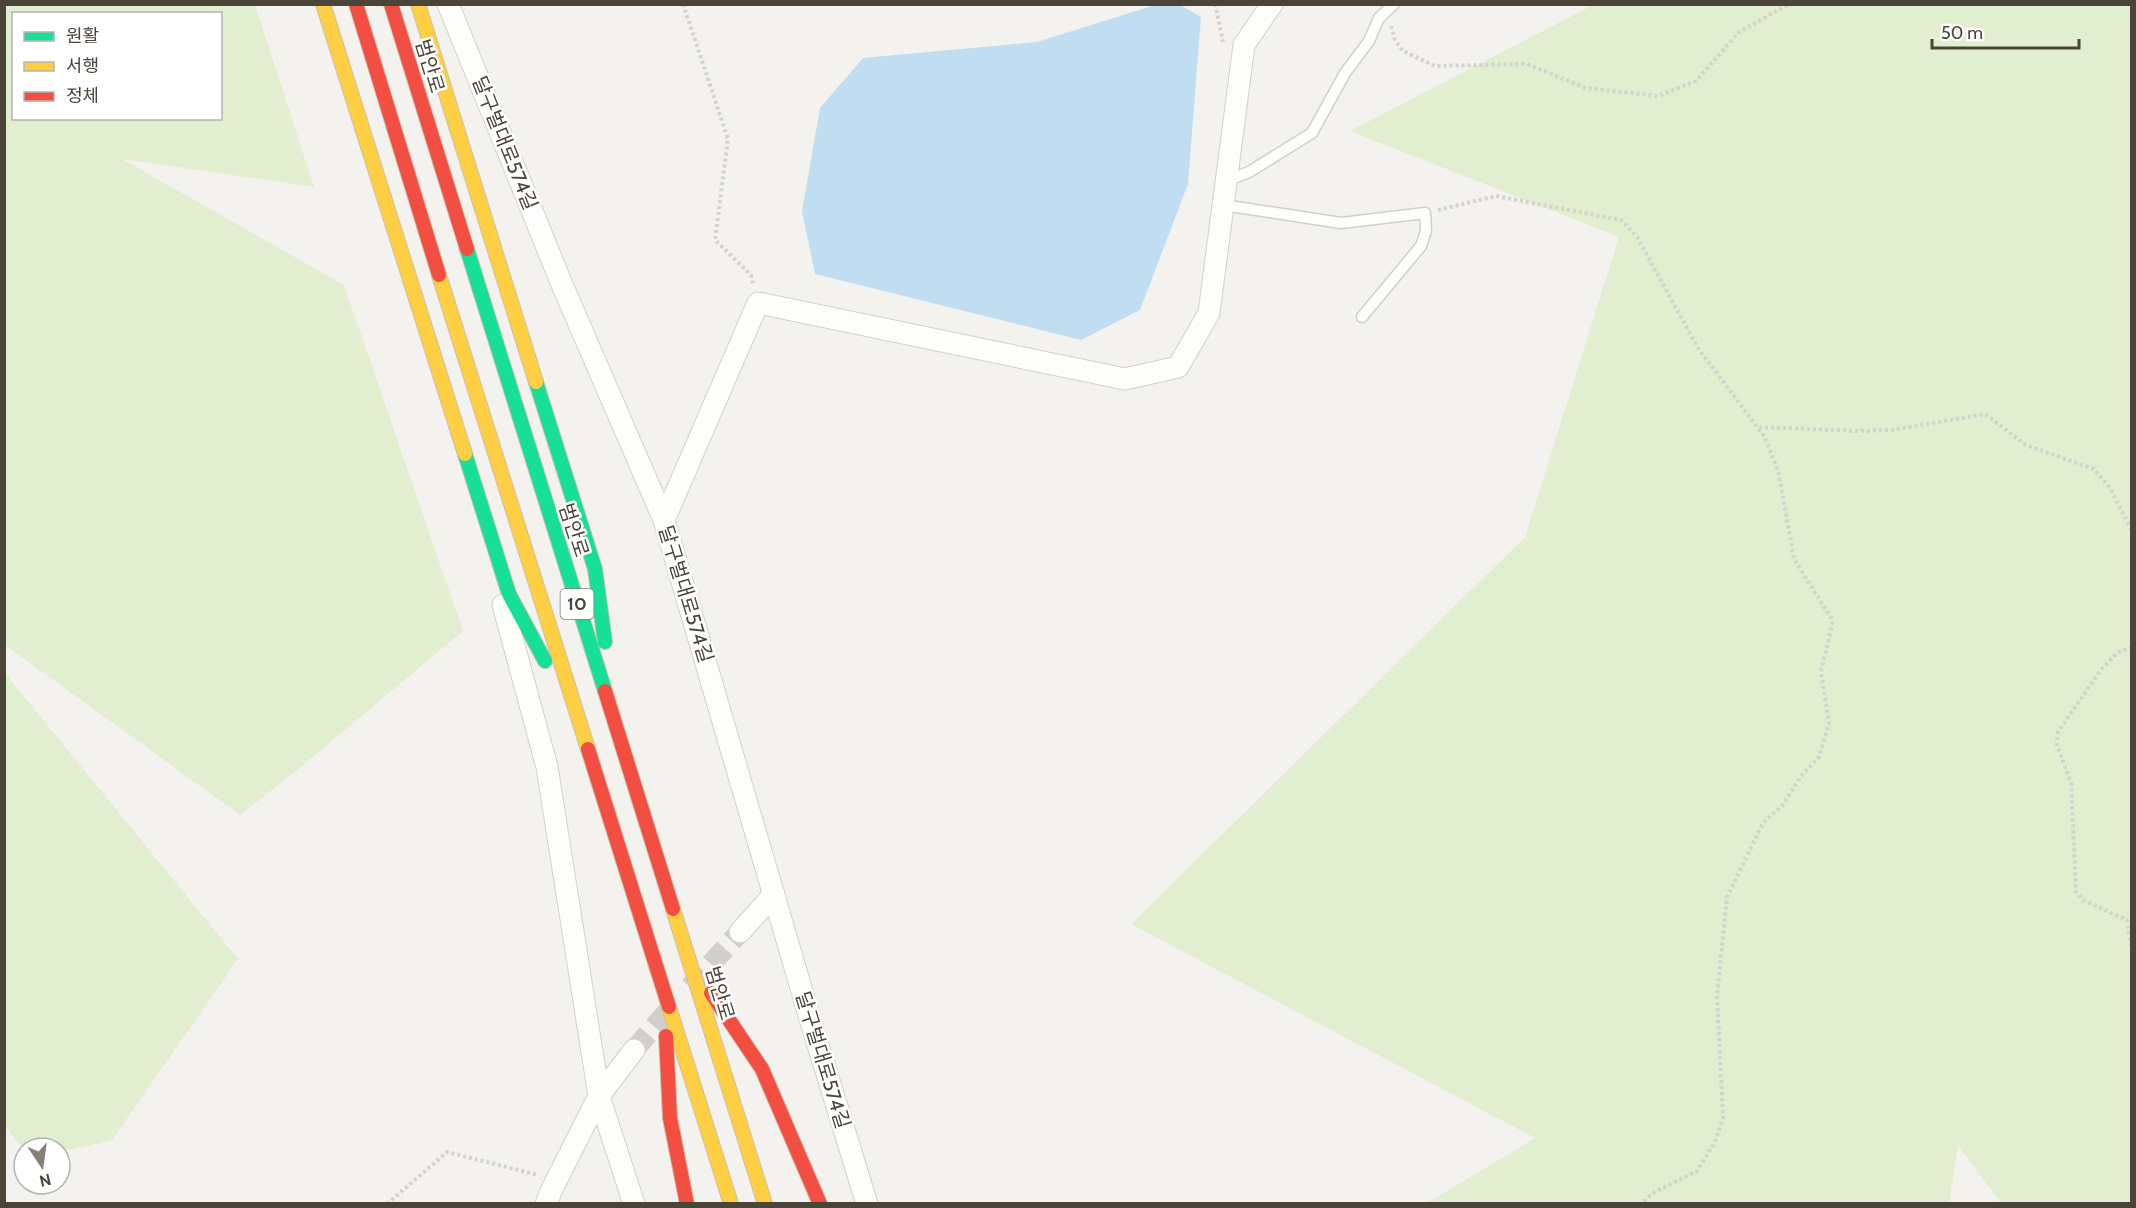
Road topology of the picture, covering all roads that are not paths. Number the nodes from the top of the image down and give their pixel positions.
1 (323, 4) edge
2 (357, 4) edge
3 (391, 4) edge
4 (418, 4) edge
5 (448, 4) edge
6 (1272, 4) edge
7 (1394, 4) edge
8 (1226, 181) junction
9 (1223, 205) junction
10 (1362, 317) dead end
11 (442, 382) junction
12 (664, 520) junction
13 (618, 733) junction
14 (583, 734) junction
15 (774, 894) junction
16 (740, 932) tunnel mouth
17 (691, 963) junction
18 (664, 989) junction
19 (634, 1050) tunnel mouth
20 (599, 1096) junction
21 (546, 1203) edge
22 (634, 1203) edge
23 (687, 1203) edge
24 (731, 1203) edge
25 (765, 1203) edge
26 (820, 1203) edge
27 (867, 1203) edge

1 - 11 highway
2 - 14 highway, 10
3 - 13 highway, 범안로 / 10
4 - 13 highway
5 - 12 street, 달구벌대로574길
6 - 8 street
7 - 8 lane
8 - 9 street
9 - 10 lane
9 - 12 street
11 - 14 highway
11 - 20 street
12 - 15 street, 달구벌대로574길
13 - 17 highway, 범안로 / 10
14 - 18 highway, 10
15 - 16 street
15 - 27 street, 달구벌대로574길
17 - 25 highway, 범안로 / 10
17 - 26 highway
18 - 23 highway
18 - 24 highway, 10
19 - 20 street
20 - 21 street
20 - 22 street

